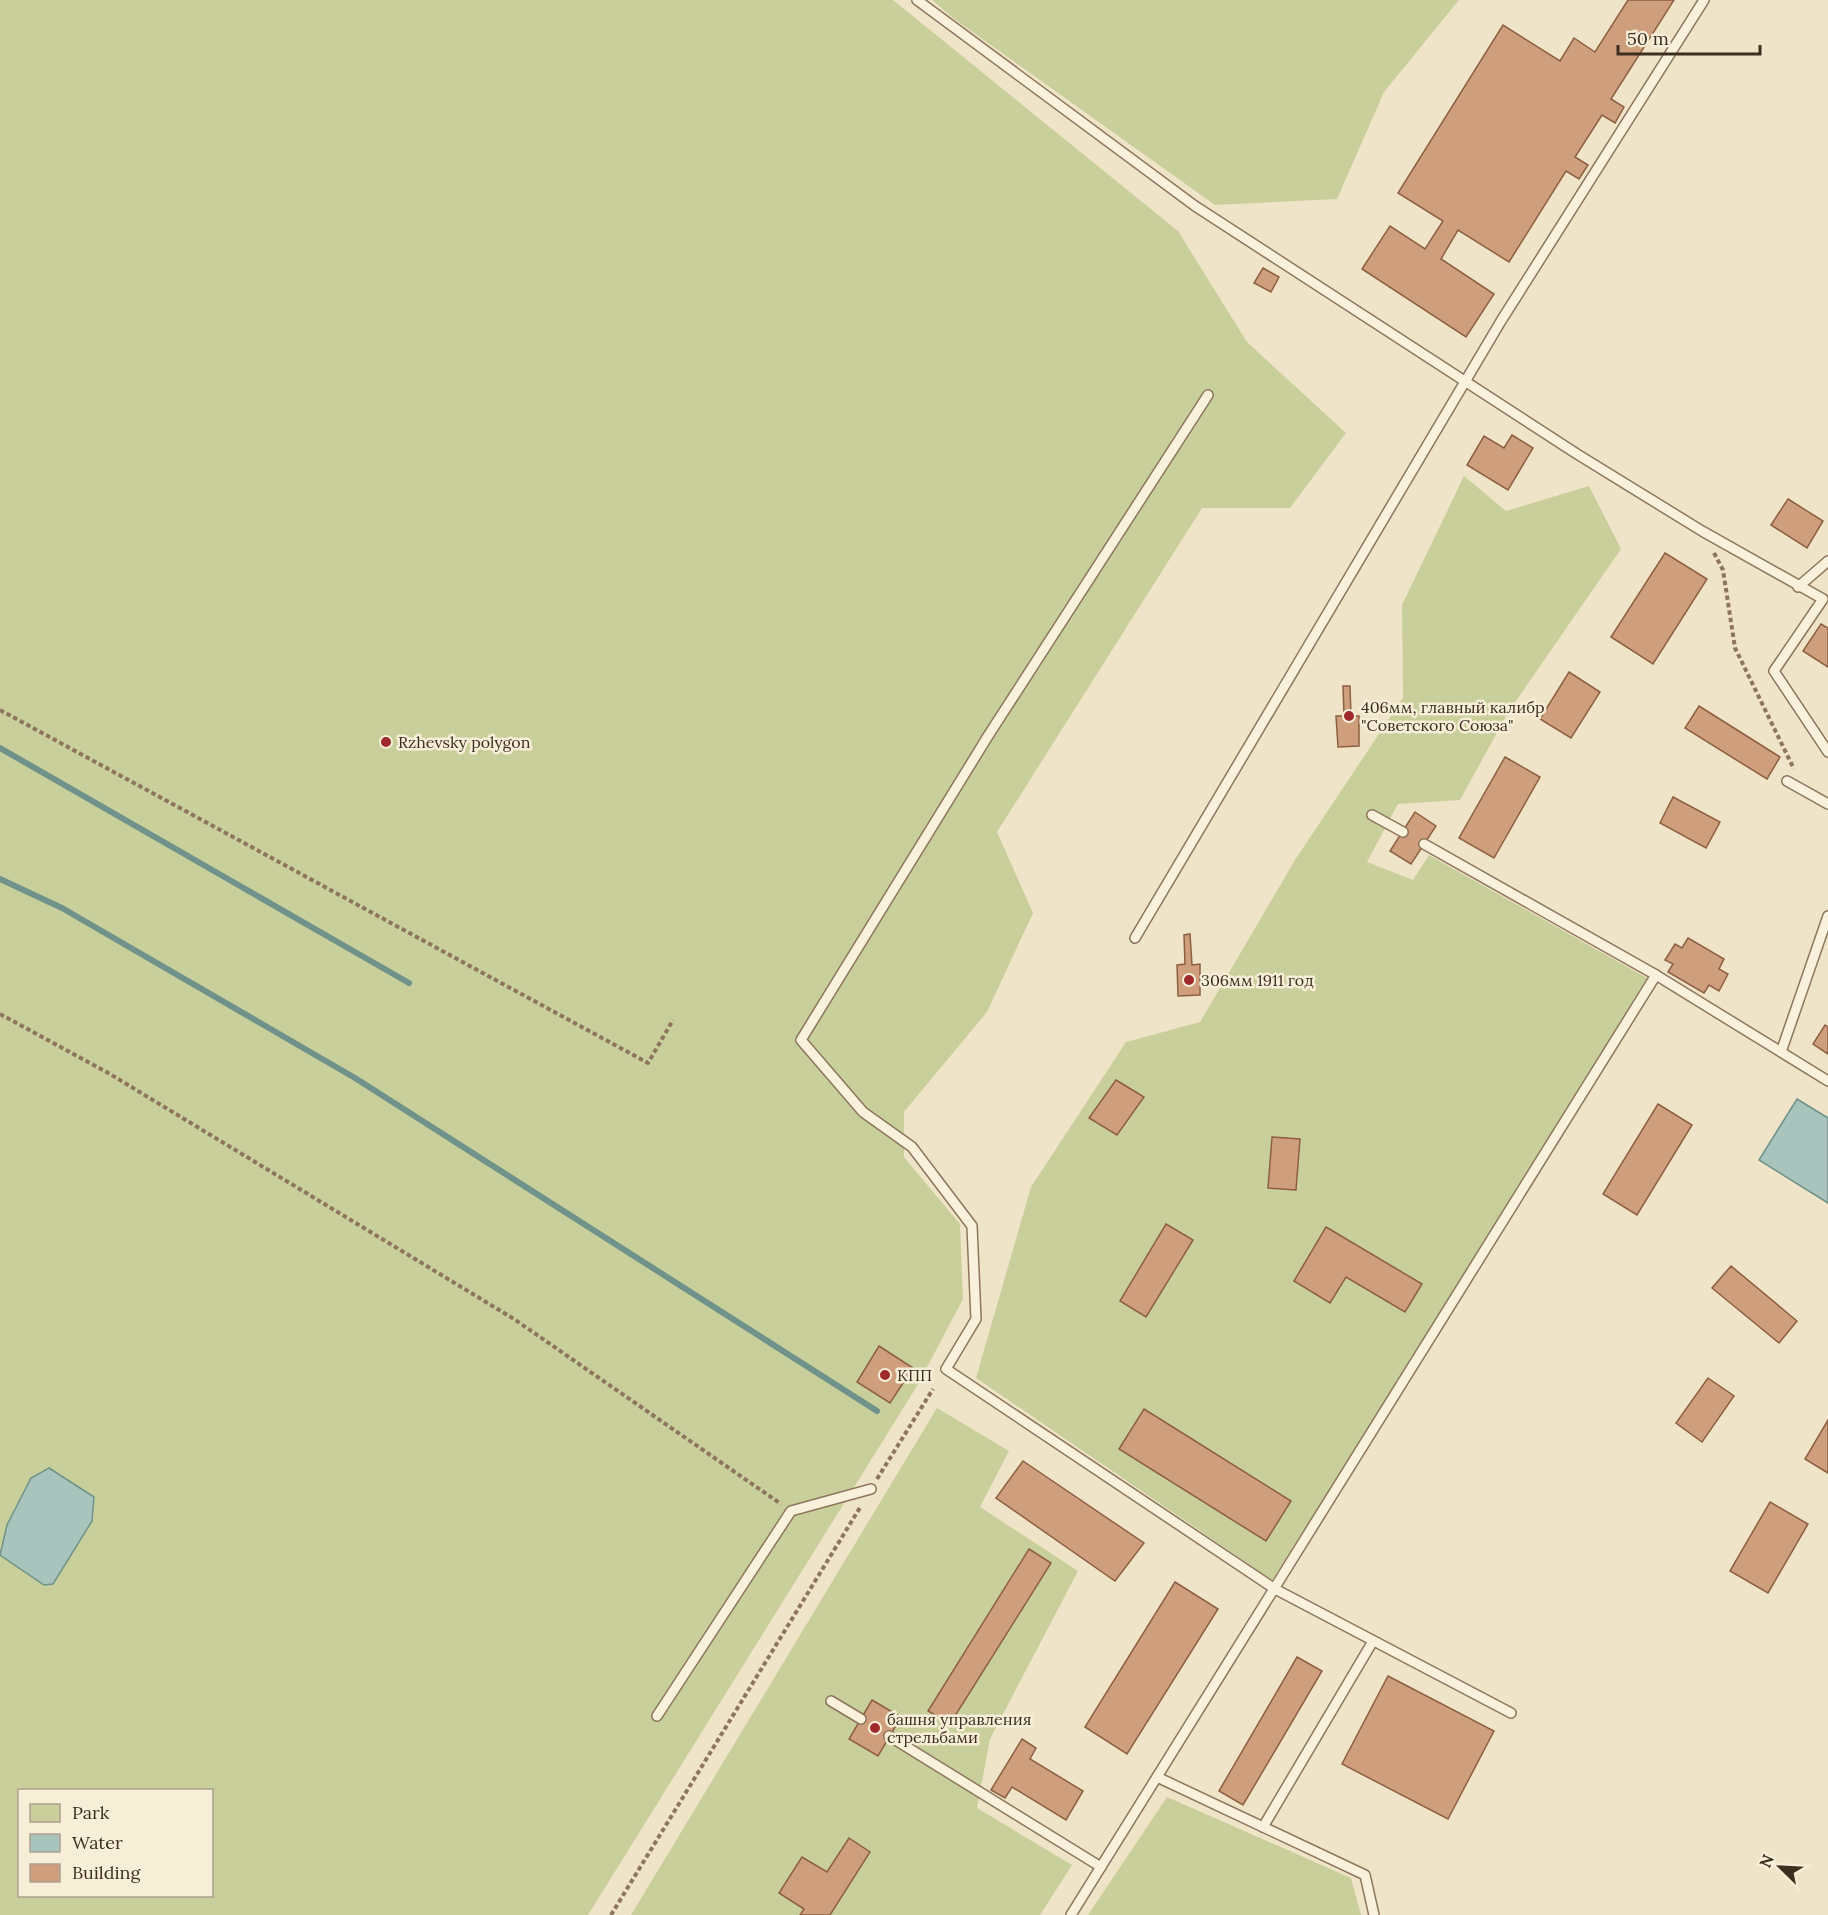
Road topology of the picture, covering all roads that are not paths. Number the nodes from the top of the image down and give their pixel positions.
1 (917, 0) edge
2 (1704, 0) edge
3 (1464, 383) junction
4 (1208, 395) dead end
5 (1828, 561) edge
6 (1798, 587) junction
7 (1825, 600) edge
8 (1828, 752) edge
9 (1787, 781) dead end
10 (1828, 804) edge
11 (1372, 815) dead end
12 (1402, 832) dead end
13 (1424, 844) dead end
14 (1828, 916) edge
15 (1136, 938) dead end
16 (1656, 975) junction
17 (1781, 1052) junction
18 (1828, 1082) edge
19 (871, 1489) road end
20 (1275, 1589) junction
21 (1373, 1641) junction
22 (831, 1701) dead end
23 (1511, 1713) dead end
24 (657, 1716) dead end
25 (861, 1719) dead end
26 (890, 1736) dead end
27 (1157, 1777) junction
28 (1263, 1827) junction
29 (1101, 1867) junction
30 (1071, 1915) edge
31 (1374, 1915) edge

1 - 3 lane
2 - 3 lane
3 - 6 lane
3 - 15 lane
4 - 20 lane
5 - 6 lane
6 - 7 lane
7 - 8 lane
9 - 10 lane
11 - 12 lane
13 - 16 lane
14 - 17 lane
16 - 17 lane
16 - 20 lane
17 - 18 lane
19 - 24 lane
20 - 21 lane
20 - 27 lane
21 - 23 lane
21 - 28 lane
22 - 25 lane
26 - 29 lane
27 - 28 lane
27 - 29 lane
28 - 31 lane
29 - 30 lane

